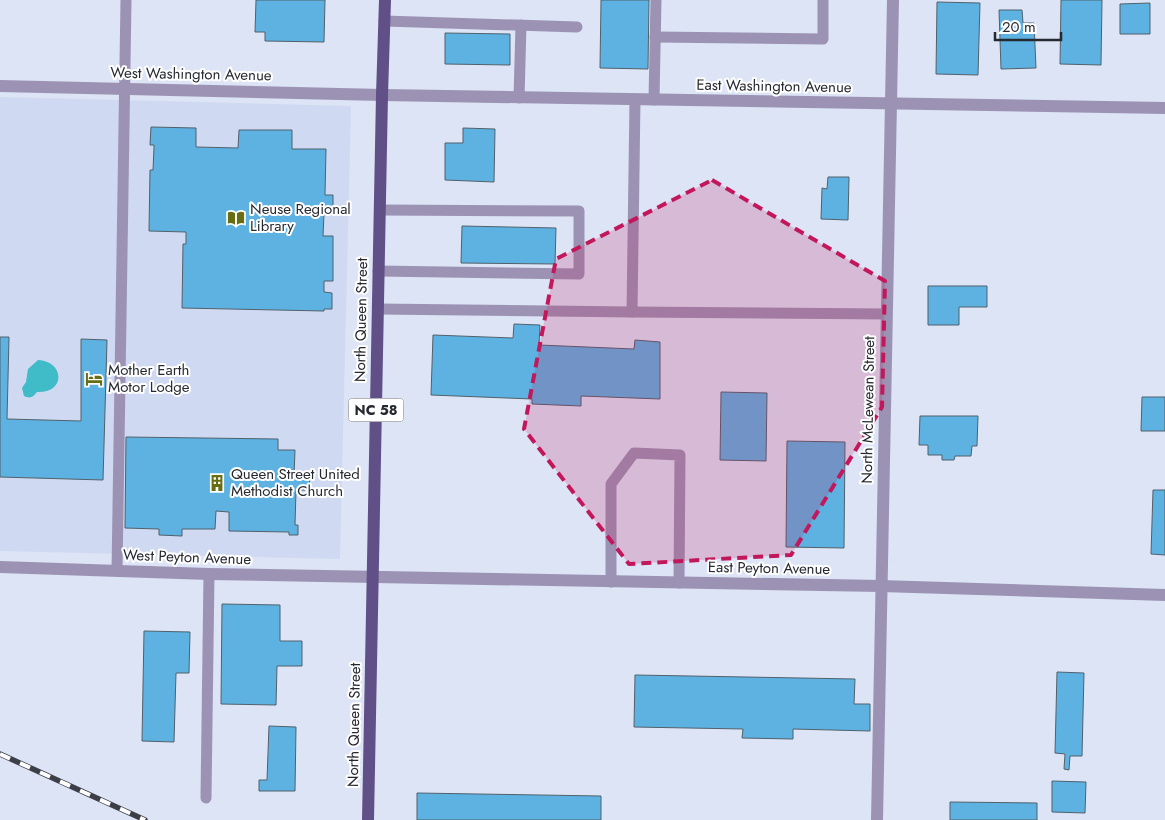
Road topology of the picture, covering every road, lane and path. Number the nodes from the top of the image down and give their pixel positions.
1 (126, 0) edge
2 (385, 0) edge
3 (656, 0) edge
4 (823, 0) edge
5 (892, 0) edge
6 (384, 21) junction
7 (521, 25) junction
8 (577, 27) dead end
9 (655, 37) junction
10 (0, 86) edge
11 (124, 89) junction
12 (382, 95) junction
13 (520, 98) junction
14 (635, 100) junction
15 (654, 100) junction
16 (890, 103) junction
17 (1165, 108) edge
18 (380, 210) junction
19 (378, 271) junction
20 (378, 309) junction
21 (632, 312) junction
22 (886, 314) junction
23 (0, 567) edge
24 (117, 571) junction
25 (209, 574) junction
26 (373, 578) junction
27 (611, 582) junction
28 (679, 583) junction
29 (881, 586) junction
30 (1165, 595) edge
31 (206, 798) dead end
32 (368, 820) edge
33 (877, 820) edge

1 - 11 lane
2 - 6 main road, North Queen Street / NC 58
3 - 9 lane
4 - 9 lane
5 - 16 street, North McLewean Street
6 - 7 lane
6 - 12 main road, North Queen Street / NC 58
7 - 8 lane
7 - 13 lane
9 - 15 lane
10 - 11 street, West Washington Avenue
11 - 12 street, West Washington Avenue
11 - 24 lane
12 - 13 street, East Washington Avenue
12 - 18 main road, North Queen Street / NC 58
13 - 14 street, East Washington Avenue
14 - 15 street, East Washington Avenue
14 - 21 lane
15 - 16 street, East Washington Avenue
16 - 17 street, East Washington Avenue
16 - 22 street, North McLewean Street
18 - 19 main road, North Queen Street / NC 58
18 - 19 lane
19 - 20 main road, North Queen Street / NC 58
20 - 21 lane
20 - 26 main road, North Queen Street / NC 58
21 - 22 lane
22 - 29 street, North McLewean Street
23 - 24 street, West Peyton Avenue
24 - 25 street, West Peyton Avenue
25 - 26 street, West Peyton Avenue
25 - 31 lane
26 - 27 street, East Peyton Avenue
26 - 32 main road, North Queen Street / NC 58
27 - 28 street, East Peyton Avenue
27 - 28 lane
28 - 29 street, East Peyton Avenue
29 - 30 street, East Peyton Avenue
29 - 33 street, North McLewean Street

